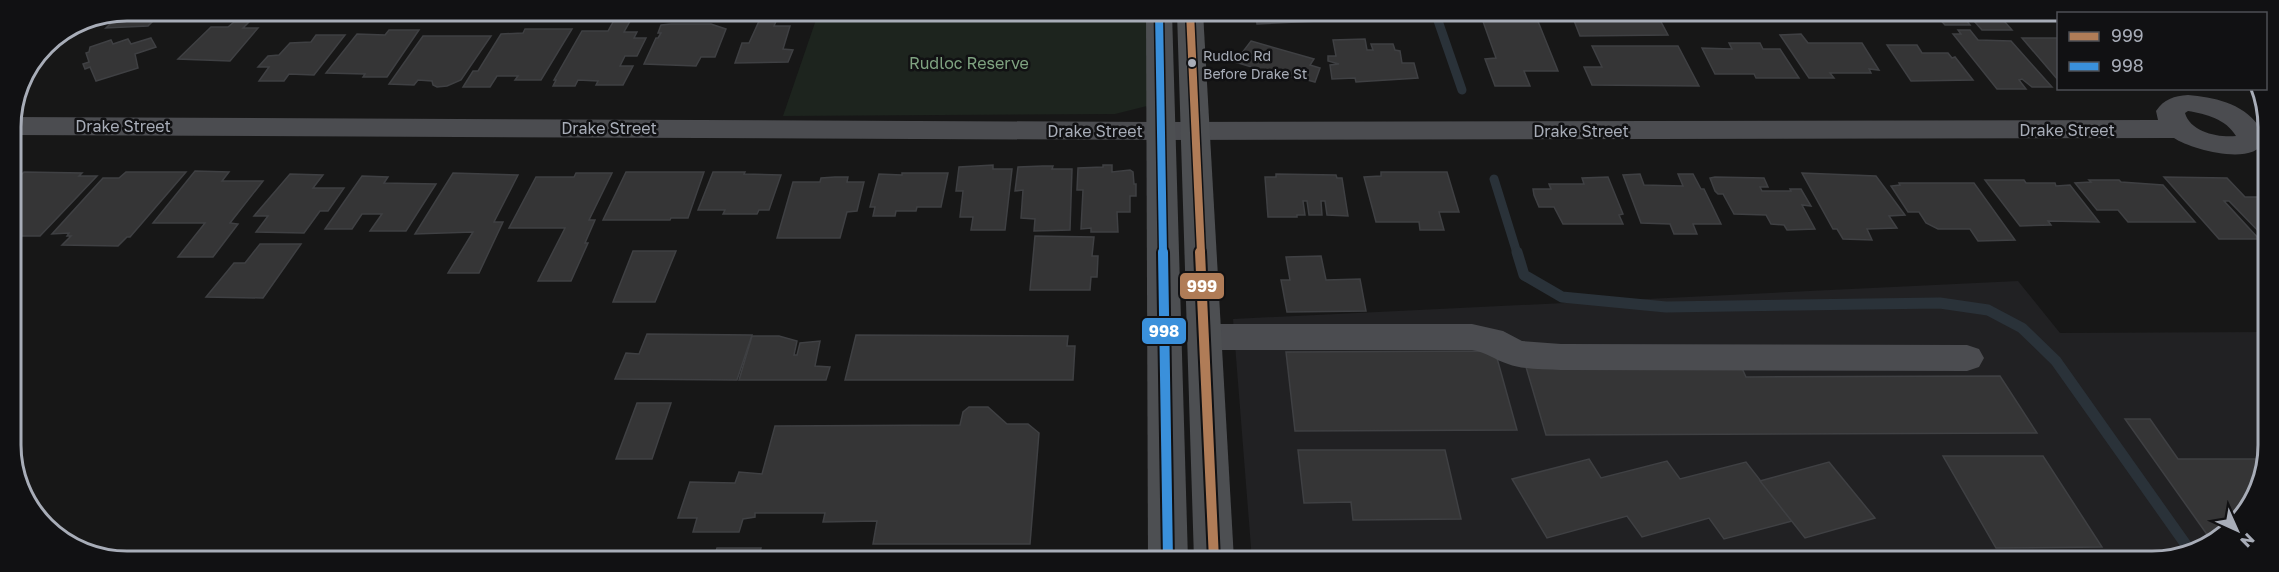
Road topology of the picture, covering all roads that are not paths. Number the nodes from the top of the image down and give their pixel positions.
1 (1159, 21) edge
2 (1190, 21) edge
3 (2181, 107) edge
4 (21, 126) edge
5 (2256, 127) edge
6 (1196, 130) junction
7 (1160, 131) junction
8 (1205, 337) junction
9 (1966, 357) dead end
10 (1168, 551) edge
11 (1214, 551) edge

1 - 7 main road
2 - 6 main road
3 - 5 street
3 - 6 street, Drake Street
4 - 7 street, Drake Street
6 - 7 street, Drake Street
6 - 8 main road
7 - 10 main road
8 - 9 street
8 - 11 main road

